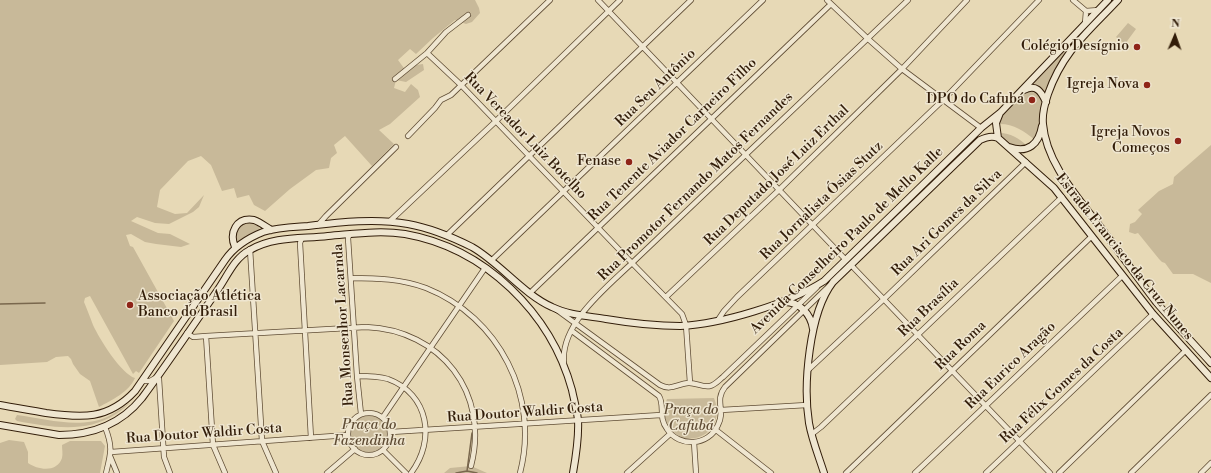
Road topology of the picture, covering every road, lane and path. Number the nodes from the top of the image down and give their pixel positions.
1 (550, 0) edge
2 (598, 0) edge
3 (620, 0) edge
4 (692, 0) edge
5 (763, 0) edge
6 (908, 0) edge
7 (967, 0) edge
8 (1038, 0) edge
9 (1073, 0) edge
10 (1108, 0) edge
11 (1118, 0) edge
12 (829, 2) edge
13 (1098, 10) junction
14 (608, 11) junction
15 (1086, 11) junction
16 (468, 15) dead end
17 (1085, 24) junction
18 (867, 38) junction
19 (643, 47) junction
20 (427, 52) junction
21 (902, 69) junction
22 (395, 80) dead end
23 (678, 83) junction
24 (461, 85) junction
25 (1020, 92) junction
26 (1055, 92) dead end
27 (944, 99) junction
28 (1046, 101) junction
29 (1001, 112) junction
30 (711, 118) junction
31 (496, 121) junction
32 (1043, 123) junction
33 (981, 128) junction
34 (408, 136) dead end
35 (998, 138) junction
36 (1006, 145) junction
37 (396, 147) dead end
38 (746, 154) junction
39 (529, 156) junction
40 (1026, 162) junction
41 (779, 190) junction
42 (563, 191) junction
43 (1062, 197) junction
44 (390, 221) junction
45 (318, 225) junction
46 (813, 225) junction
47 (598, 227) junction
48 (271, 230) junction
49 (350, 234) junction
50 (447, 235) junction
51 (1092, 236) junction
52 (302, 238) junction
53 (235, 247) junction
54 (250, 249) junction
55 (845, 259) junction
56 (492, 260) junction
57 (632, 263) junction
58 (851, 265) junction
59 (485, 268) junction
60 (1122, 276) junction
61 (351, 278) junction
62 (824, 281) junction
63 (833, 282) junction
64 (530, 293) junction
65 (666, 297) junction
66 (884, 299) junction
67 (774, 304) junction
68 (798, 305) junction
69 (460, 306) junction
70 (552, 307) junction
71 (803, 310) junction
72 (1153, 314) junction
73 (581, 315) junction
74 (718, 320) junction
75 (575, 324) junction
76 (686, 325) junction
77 (354, 327) junction
78 (305, 330) junction
79 (572, 331) junction
80 (187, 333) junction
81 (255, 333) junction
82 (813, 334) junction
83 (917, 334) junction
84 (206, 336) junction
85 (431, 348) junction
86 (1185, 351) junction
87 (1211, 363) edge
88 (564, 366) junction
89 (808, 370) junction
90 (952, 370) junction
91 (357, 376) junction
92 (157, 377) junction
93 (1211, 378) edge
94 (142, 381) junction
95 (690, 383) junction
96 (403, 387) junction
97 (1211, 395) edge
98 (807, 405) junction
99 (0, 406) edge
100 (986, 406) junction
101 (721, 410) junction
102 (361, 414) junction
103 (661, 415) junction
104 (383, 417) junction
105 (578, 420) junction
106 (525, 423) junction
107 (0, 425) edge
108 (475, 426) junction
109 (106, 427) junction
110 (426, 430) junction
111 (716, 430) junction
112 (391, 432) junction
113 (670, 434) junction
114 (812, 434) junction
115 (348, 435) junction
116 (311, 438) junction
117 (262, 441) junction
118 (1020, 441) junction
119 (694, 442) junction
120 (213, 445) junction
121 (163, 448) junction
122 (355, 449) junction
123 (383, 450) junction
124 (110, 454) junction
125 (1211, 463) edge
126 (471, 466) dead end
127 (332, 468) junction
128 (106, 473) edge
129 (117, 473) edge
130 (170, 473) edge
131 (225, 473) edge
132 (276, 473) edge
133 (326, 473) edge
134 (337, 473) edge
135 (406, 473) edge
136 (411, 473) edge
137 (520, 473) edge
138 (573, 473) edge
139 (627, 473) edge
140 (696, 473) edge
141 (771, 473) edge
142 (824, 473) edge
143 (846, 473) edge
144 (915, 473) edge
145 (986, 473) edge
146 (1050, 473) edge
147 (1059, 473) edge
148 (1131, 473) edge
149 (1201, 473) edge

1 - 24 street
2 - 14 street
3 - 14 street
4 - 19 street
5 - 23 street, Rua Seu Antônio
6 - 18 street, Rua Promotor Fernando Matos Fernandes
7 - 21 street, Rua Deputado José Luiz Erthal
8 - 27 street, Rua Jornalista Ósias Stutz
9 - 15 street
10 - 13 main road
11 - 28 main road, Estrada Francisco da Cruz Nunes
12 - 18 street
12 - 30 street, Rua Tenente Aviador Carneiro Filho
13 - 15 street
13 - 17 main road
14 - 19 street
14 - 31 street
15 - 17 street
16 - 20 street
17 - 25 main road
18 - 21 street
18 - 38 street, Rua Promotor Fernando Matos Fernandes
19 - 23 street
19 - 39 street
20 - 22 street
20 - 24 street, Rua Vereador Luiz Botelho
21 - 27 street
21 - 41 street, Rua Deputado José Luiz Erthal
23 - 30 street
23 - 42 street, Rua Seu Antônio
24 - 31 street, Rua Vereador Luiz Botelho
24 - 34 street
25 - 28 main road
25 - 29 main road
26 - 28 main road
27 - 33 street
27 - 46 street, Rua Jornalista Ósias Stutz
28 - 32 main road, Estrada Francisco da Cruz Nunes
29 - 33 main road, Avenida Conselheiro Paulo de Mello Kalle
29 - 35 main road
30 - 38 street
30 - 47 street, Rua Tenente Aviador Carneiro Filho
31 - 39 street, Rua Vereador Luiz Botelho
31 - 44 street
32 - 36 main road
32 - 87 main road, Estrada Francisco da Cruz Nunes
33 - 55 main road, Avenida Conselheiro Paulo de Mello Kalle
35 - 36 main road, Estrada Francisco da Cruz Nunes
35 - 58 main road, Avenida Conselheiro Paulo de Mello Kalle
36 - 40 main road, Estrada Francisco da Cruz Nunes
37 - 45 street
38 - 41 street
38 - 57 street, Rua Promotor Fernando Matos Fernandes
39 - 42 street, Rua Vereador Luiz Botelho
39 - 50 street
40 - 43 main road, Estrada Francisco da Cruz Nunes
40 - 66 street, Rua Ari Gomes da Silva
41 - 46 street
41 - 65 street, Rua Deputado José Luiz Erthal
42 - 47 street, Rua Vereador Luiz Botelho
42 - 56 street, Rua Seu Antônio
43 - 51 main road, Estrada Francisco da Cruz Nunes
43 - 83 street, Rua Brasília
44 - 45 main road
44 - 50 main road
45 - 48 main road
46 - 55 street
46 - 74 street, Rua Jornalista Ósias Stutz
47 - 57 street, Rua Vereador Luiz Botelho
47 - 64 street, Rua Tenente Aviador Carneiro Filho
48 - 53 main road
48 - 53 main road
49 - 52 main road
49 - 59 main road
49 - 61 street, Rua Monsenhor Lacarnda
50 - 56 main road
51 - 60 main road, Estrada Francisco da Cruz Nunes
51 - 90 street, Rua Roma
52 - 54 main road
52 - 78 street
53 - 54 main road
53 - 94 main road
54 - 80 main road
54 - 81 street
55 - 62 main road, Avenida Conselheiro Paulo de Mello Kalle
56 - 64 main road
57 - 65 street, Rua Vereador Luiz Botelho
57 - 73 street, Rua Promotor Fernando Matos Fernandes
58 - 63 main road, Avenida Conselheiro Paulo de Mello Kalle
58 - 66 street
59 - 69 street
59 - 88 main road
60 - 72 main road, Estrada Francisco da Cruz Nunes
60 - 100 street, Rua Eurico Aragão
61 - 69 street
61 - 77 street, Rua Monsenhor Lacarnda
62 - 67 main road
62 - 68 street, Avenida Conselheiro Paulo de Mello Kalle
63 - 71 street, Avenida Conselheiro Paulo de Mello Kalle
63 - 82 main road
64 - 70 main road
65 - 76 street, Rua Vereador Luiz Botelho
66 - 83 street
66 - 89 street, Rua Ari Gomes da Silva
67 - 68 main road
67 - 74 main road
68 - 71 main road
68 - 95 street, Avenida Conselheiro Paulo de Mello Kalle
69 - 85 street
69 - 106 street
70 - 73 main road
70 - 75 street
71 - 82 main road
71 - 101 street, Avenida Conselheiro Paulo de Mello Kalle
72 - 86 main road, Estrada Francisco da Cruz Nunes
72 - 118 street, Rua Félix Gomes da Costa
73 - 75 street, Rua Promotor Fernando Matos Fernandes
73 - 76 main road
74 - 76 main road
75 - 79 street, Rua Promotor Fernando Matos Fernandes
75 - 95 street
76 - 95 street
77 - 78 street
77 - 85 street
77 - 91 street, Rua Monsenhor Lacarnda
78 - 81 street
78 - 116 street
79 - 88 street, Rua Promotor Fernando Matos Fernandes
79 - 103 street
80 - 84 street
80 - 92 main road
81 - 84 street
81 - 117 street
82 - 89 main road
83 - 90 street
83 - 114 street, Rua Brasília
84 - 120 street
85 - 96 street
85 - 108 street
86 - 93 main road, Estrada Francisco da Cruz Nunes
86 - 147 street
88 - 105 main road
89 - 98 main road
90 - 100 street
90 - 143 street, Rua Roma
91 - 96 street
91 - 102 street, Rua Monsenhor Lacarnda
92 - 94 street
92 - 109 main road
92 - 121 street
94 - 99 main road
96 - 104 street
96 - 110 street
97 - 148 street
98 - 101 street
98 - 114 main road
100 - 118 street
100 - 144 street, Rua Eurico Aragão
101 - 111 street
102 - 104 street
102 - 115 street
103 - 105 street, Rua Doutor Waldir Costa
103 - 113 street
104 - 112 street
105 - 106 street, Rua Doutor Waldir Costa
105 - 138 main road
106 - 108 street, Rua Doutor Waldir Costa
106 - 137 street
107 - 109 main road
108 - 110 street, Rua Doutor Waldir Costa
108 - 126 street
109 - 124 street, Rua Doutor Waldir Costa
110 - 112 street, Rua Doutor Waldir Costa
110 - 136 street
111 - 119 street
111 - 141 street
112 - 123 street
113 - 119 street
113 - 139 street
114 - 142 main road
115 - 116 street, Rua Doutor Waldir Costa
115 - 122 street
116 - 117 street, Rua Doutor Waldir Costa
117 - 120 street, Rua Doutor Waldir Costa
117 - 132 street
118 - 145 street, Rua Félix Gomes da Costa
118 - 146 street
119 - 140 street
120 - 121 street, Rua Doutor Waldir Costa
120 - 131 street
121 - 124 street, Rua Doutor Waldir Costa
121 - 130 street
122 - 123 street
122 - 127 street
123 - 135 street
124 - 128 street
124 - 129 street
125 - 149 street
127 - 133 street
127 - 134 street

